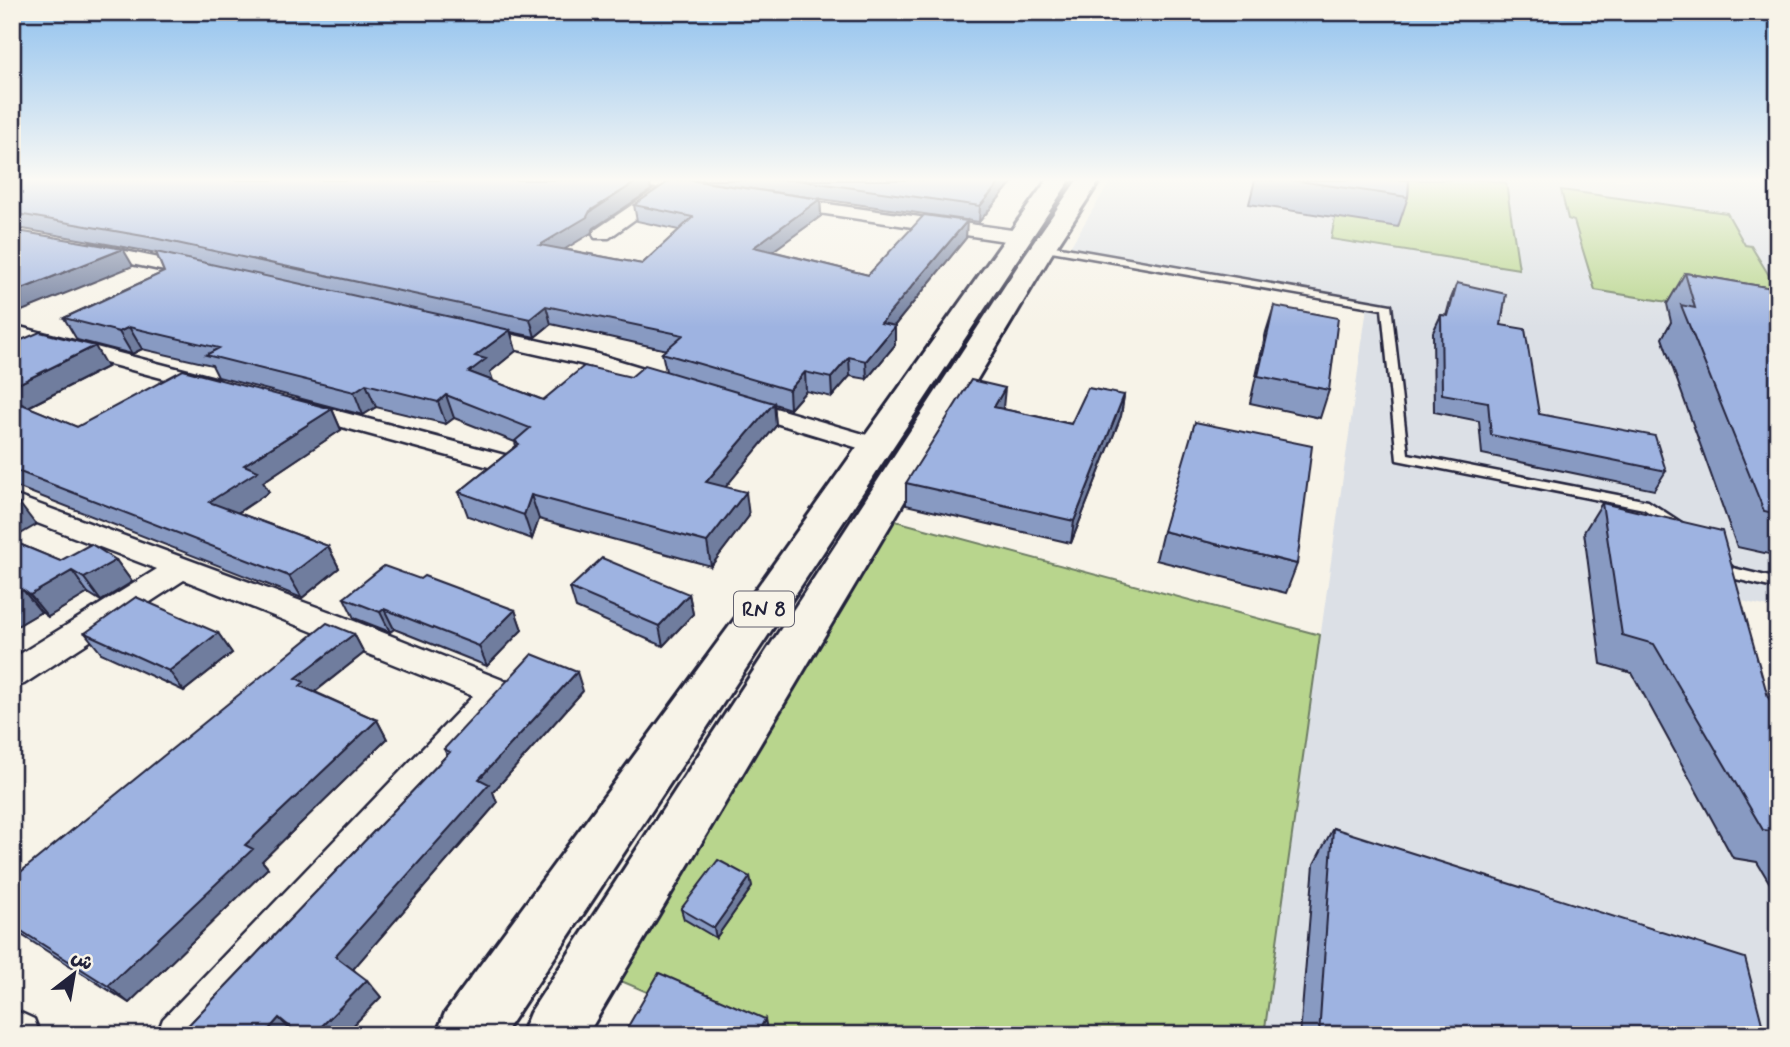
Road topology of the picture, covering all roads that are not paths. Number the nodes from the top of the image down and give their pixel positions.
1 (610, 229) edge
2 (947, 229) edge
3 (1037, 229) edge
4 (1044, 229) edge
5 (602, 234) dead end
6 (1031, 242) junction
7 (65, 245) edge
8 (222, 277) edge
9 (456, 330) edge
10 (12, 331) edge
11 (226, 389) edge
12 (691, 390) edge
13 (718, 398) edge
14 (280, 403) edge
15 (875, 445) junction
16 (507, 464) edge
17 (12, 509) edge
18 (1692, 534) edge
19 (1710, 553) edge
20 (181, 568) junction
21 (1778, 584) edge
22 (333, 625) junction
23 (301, 651) edge
24 (12, 674) edge
25 (12, 1031) edge
26 (18, 1035) edge
27 (179, 1035) edge
28 (467, 1035) edge
29 (552, 1035) edge

1 - 5 street
2 - 6 street
3 - 6 main road, RN 8
4 - 6 main road, RN 8
6 - 15 main road, RN 8
6 - 18 lane
6 - 29 main road, RN 8
7 - 8 street
9 - 12 street
10 - 11 street
13 - 15 street
14 - 16 street
15 - 28 main road, RN 8
17 - 20 street
19 - 21 lane
20 - 22 street
20 - 24 street
22 - 23 street
22 - 27 street
25 - 26 street

